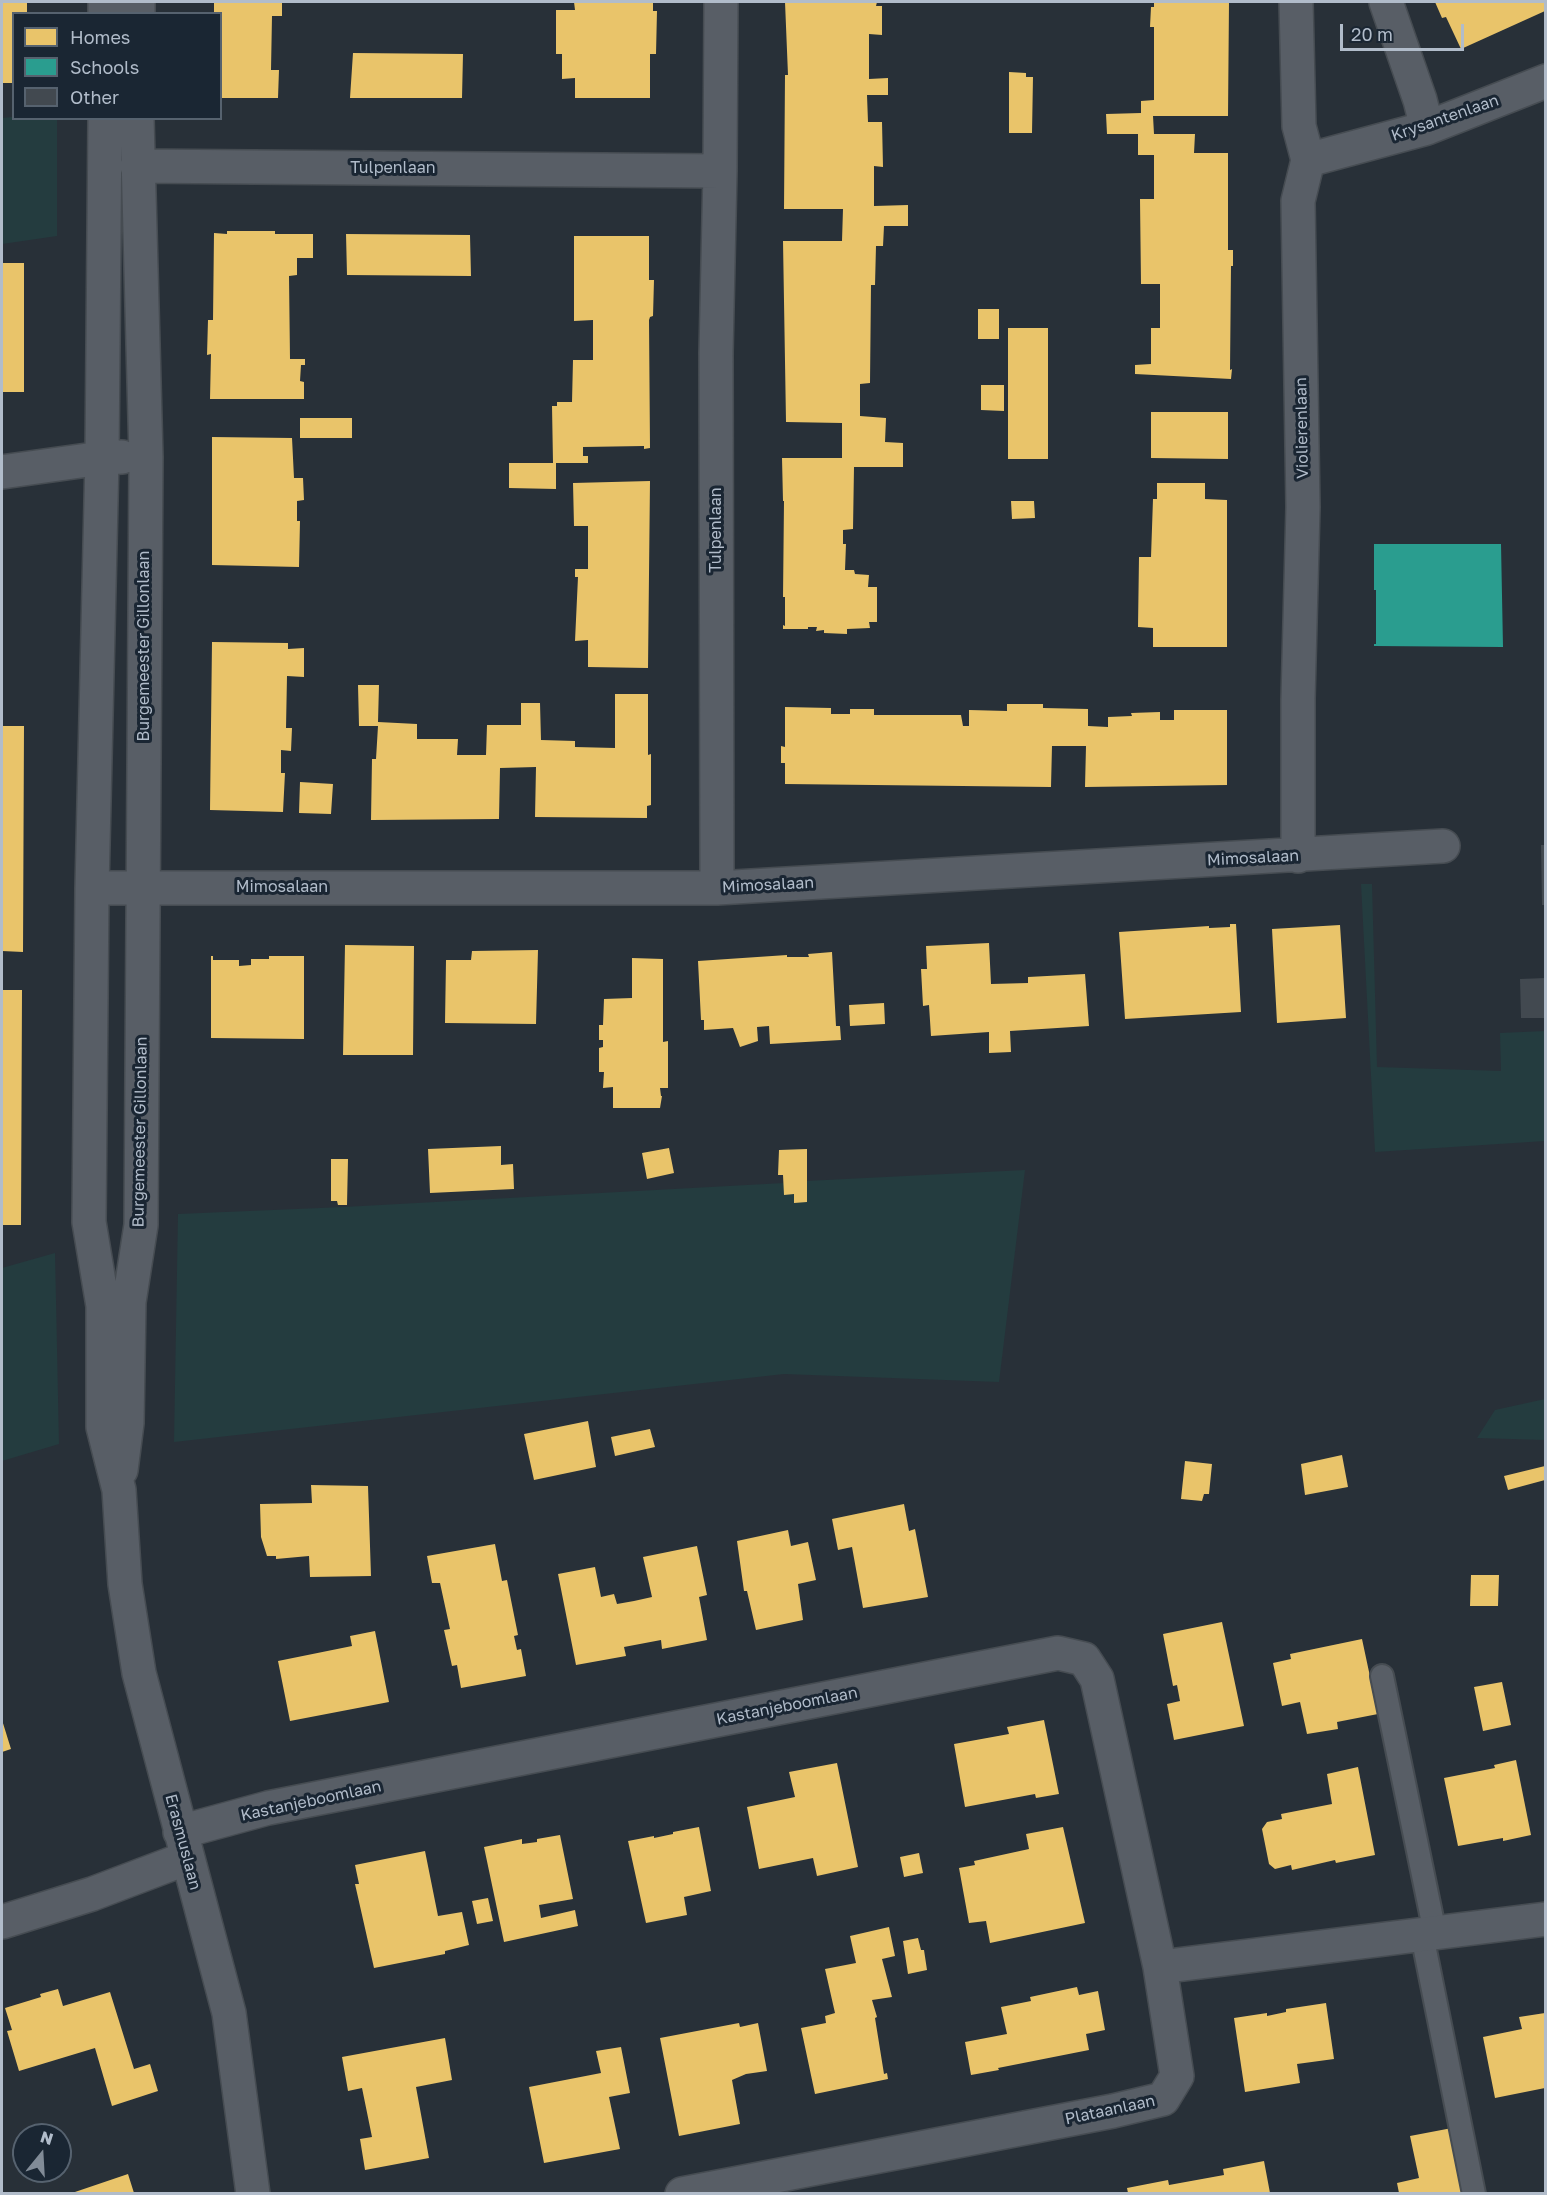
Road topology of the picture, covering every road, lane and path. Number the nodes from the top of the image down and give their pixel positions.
1 (721, 2) edge
2 (1296, 2) edge
3 (1386, 2) edge
4 (1545, 81) edge
5 (105, 120) edge
6 (137, 120) edge
7 (1426, 128) junction
8 (1308, 160) junction
9 (137, 166) junction
10 (720, 171) junction
11 (146, 457) junction
12 (102, 458) junction
13 (2, 472) edge
14 (1443, 846) dead end
15 (1298, 856) junction
16 (143, 887) junction
17 (92, 888) junction
18 (717, 888) junction
19 (119, 1490) junction
20 (1382, 1676) dead end
21 (183, 1845) junction
22 (1545, 1919) edge
23 (2, 1922) edge
24 (1428, 1934) junction
25 (1160, 1967) junction
26 (253, 2193) edge
27 (682, 2193) edge
28 (1474, 2193) edge

1 - 10 street, Tulpenlaan
2 - 8 street, Violierenlaan
3 - 7 street
4 - 7 street, Krysantenlaan
5 - 12 street
6 - 9 street, Burgemeester Gillonlaan
7 - 8 street, Krysantenlaan
8 - 15 street, Violierenlaan
9 - 10 street, Tulpenlaan
9 - 11 street, Burgemeester Gillonlaan
10 - 18 street, Tulpenlaan
11 - 12 street
11 - 16 street, Burgemeester Gillonlaan
12 - 13 street
12 - 17 street
14 - 15 street, Mimosalaan
15 - 18 street, Mimosalaan
16 - 17 street, Mimosalaan
16 - 18 street, Mimosalaan
16 - 19 street, Burgemeester Gillonlaan
17 - 19 street
19 - 21 street, Erasmuslaan
20 - 24 lane
21 - 23 street, Kastanjeboomlaan
21 - 25 street, Kastanjeboomlaan
21 - 26 street, Erasmuslaan
22 - 24 street
24 - 25 street
24 - 28 lane
25 - 27 street, Plataanlaan

